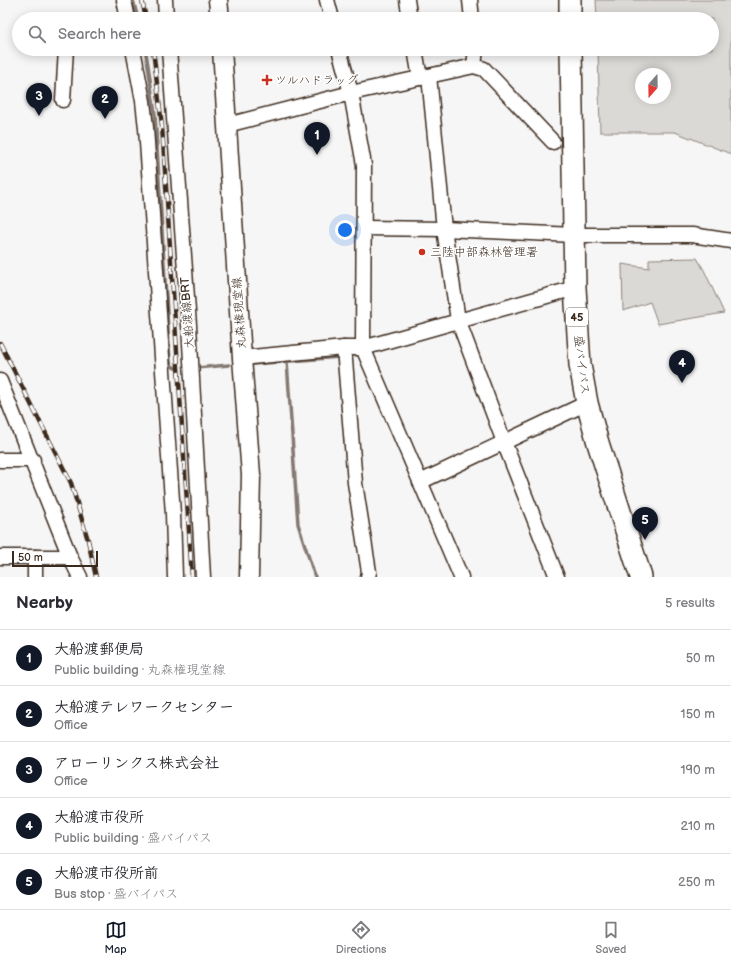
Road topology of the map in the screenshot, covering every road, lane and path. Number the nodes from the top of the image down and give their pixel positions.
1 (124, 0) edge
2 (165, 0) edge
3 (218, 0) edge
4 (327, 0) edge
5 (407, 0) edge
6 (470, 0) edge
7 (570, 0) edge
8 (127, 12) edge
9 (166, 12) edge
10 (219, 12) edge
11 (330, 12) edge
12 (409, 12) edge
13 (471, 12) edge
14 (570, 12) edge
15 (66, 56) edge
16 (134, 56) edge
17 (169, 56) edge
18 (222, 56) edge
19 (341, 56) edge
20 (417, 56) edge
21 (475, 56) edge
22 (571, 56) edge
23 (474, 66) junction
24 (424, 77) junction
25 (351, 93) junction
26 (63, 100) dead end
27 (227, 125) junction
28 (553, 142) dead end
29 (364, 228) junction
30 (444, 229) junction
31 (574, 235) junction
32 (731, 241) edge
33 (575, 288) junction
34 (458, 320) junction
35 (344, 348) junction
36 (363, 348) junction
37 (242, 358) junction
38 (0, 381) edge
39 (587, 403) junction
40 (504, 442) junction
41 (0, 460) edge
42 (33, 460) junction
43 (420, 482) junction
44 (0, 557) edge
45 (35, 557) junction
46 (70, 557) junction
47 (373, 575) edge
48 (35, 577) edge
49 (80, 577) edge
50 (175, 577) edge
51 (203, 577) edge
52 (249, 577) edge
53 (461, 577) edge
54 (557, 577) edge
55 (641, 577) edge

1 - 8 street
2 - 9 street
3 - 10 main road
4 - 11 street
5 - 12 street
6 - 13 street
7 - 14 highway
15 - 26 street
16 - 50 street
17 - 51 street, 大船渡線BRT
18 - 27 main road, 丸森権現堂線
19 - 25 street
20 - 24 street
21 - 23 street
22 - 31 highway, 盛バイパス / 45
23 - 24 street
23 - 28 street
24 - 25 street
24 - 30 street
25 - 27 street
25 - 29 street
27 - 37 main road, 丸森権現堂線
29 - 30 street
29 - 36 street
30 - 31 street
30 - 34 street
31 - 32 street
31 - 33 highway, 盛バイパス / 45
33 - 34 street
33 - 39 highway, 盛バイパス / 45
34 - 36 street
34 - 40 street
35 - 36 street
35 - 37 street
35 - 47 street
36 - 43 street
37 - 52 main road, 丸森権現堂線
38 - 42 street
39 - 40 street
39 - 55 highway, 盛バイパス / 45
40 - 43 street
40 - 54 street
41 - 42 street
42 - 46 street
43 - 53 street
44 - 45 street
45 - 46 street
45 - 48 street
46 - 49 street

